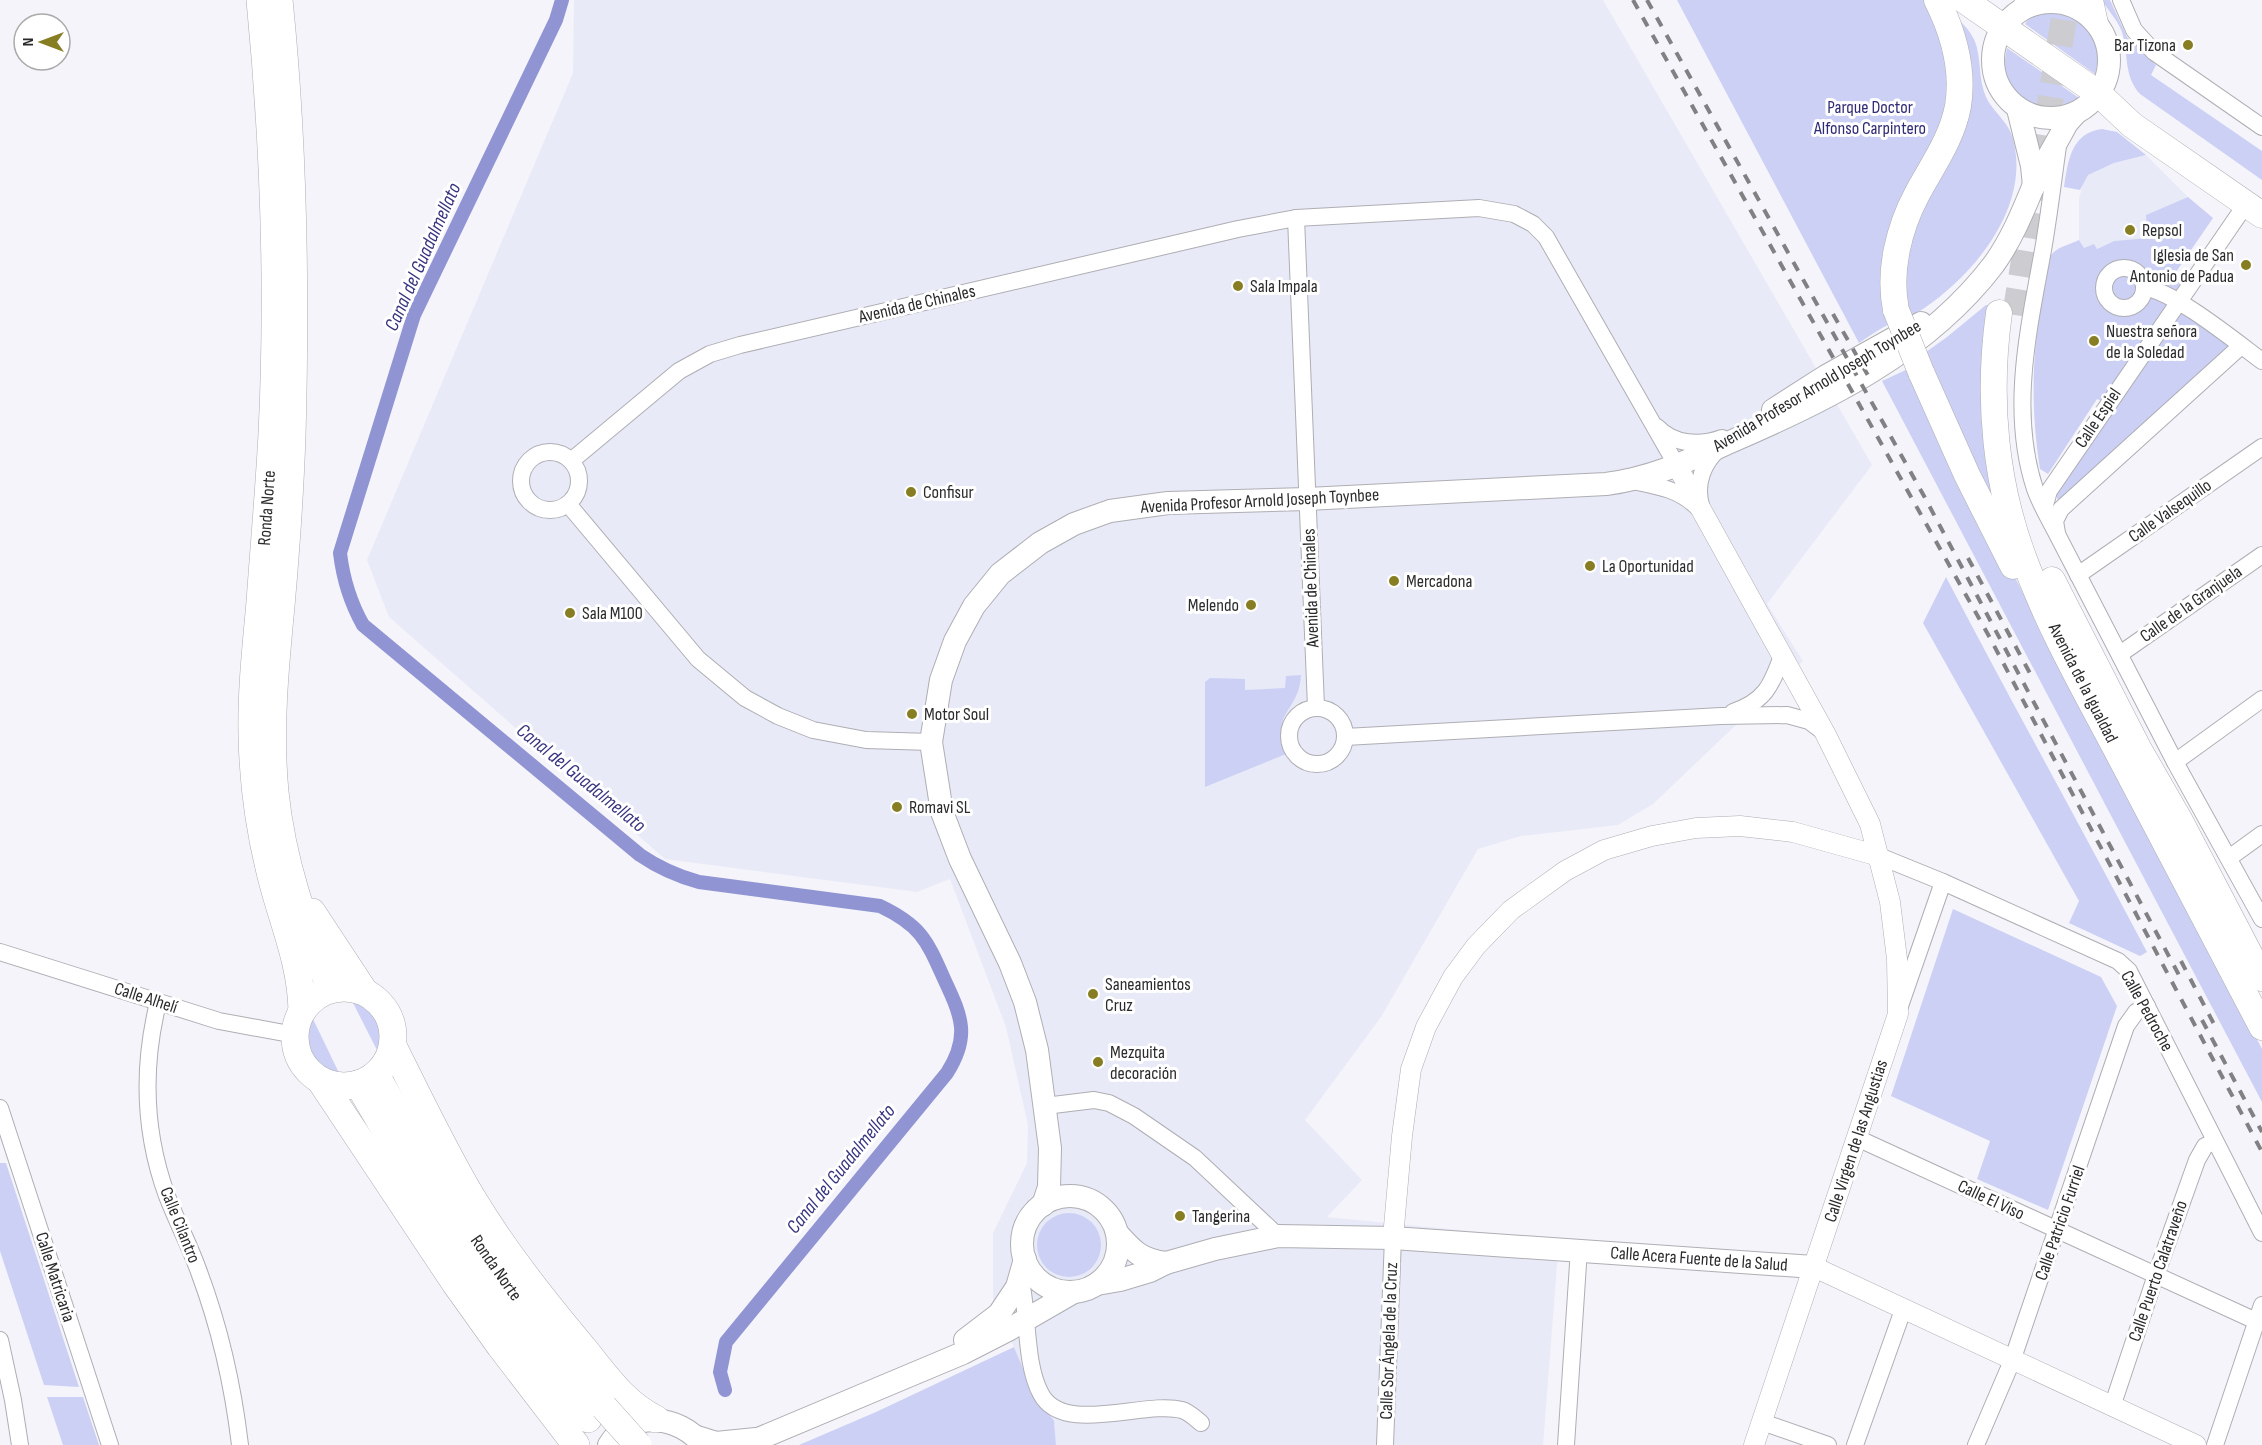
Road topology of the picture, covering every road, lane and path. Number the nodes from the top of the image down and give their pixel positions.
1 (260, 0) edge
2 (279, 0) edge
3 (1937, 0) edge
4 (1964, 0) edge
5 (2093, 0) edge
6 (2024, 5) edge
7 (2123, 6) edge
8 (2003, 27) junction
9 (2099, 28) junction
10 (2099, 94) junction
11 (2018, 109) junction
12 (2075, 114) junction
13 (2262, 127) edge
14 (2060, 137) junction
15 (2034, 186) junction
16 (2257, 205) edge
17 (1296, 218) junction
18 (2144, 287) dead end
19 (2178, 302) junction
20 (2241, 346) junction
21 (2262, 361) edge
22 (1650, 419) junction
23 (1723, 443) junction
24 (2262, 447) edge
25 (571, 461) junction
26 (1677, 466) junction
27 (1633, 481) junction
28 (1307, 499) junction
29 (568, 504) junction
30 (1702, 512) junction
31 (2049, 518) junction
32 (277, 525) junction
33 (2058, 538) junction
34 (2262, 555) edge
35 (2078, 575) junction
36 (2120, 654) junction
37 (1782, 656) junction
38 (2075, 672) junction
39 (263, 681) junction
40 (2262, 699) edge
41 (1316, 707) junction
42 (1721, 716) junction
43 (1825, 734) junction
44 (1345, 737) junction
45 (931, 742) junction
46 (2175, 762) junction
47 (2180, 822) junction
48 (2262, 834) edge
49 (1879, 856) junction
50 (2229, 858) junction
51 (1943, 882) junction
52 (293, 887) junction
53 (2262, 919) edge
54 (0, 952) edge
55 (2262, 978) edge
56 (331, 988) junction
57 (364, 991) junction
58 (158, 1003) junction
59 (2147, 1006) junction
60 (1898, 1014) junction
61 (298, 1023) junction
62 (2262, 1027) edge
63 (393, 1046) junction
64 (320, 1080) junction
65 (367, 1080) junction
66 (1045, 1106) junction
67 (0, 1108) edge
68 (1857, 1138) junction
69 (2214, 1142) junction
70 (1050, 1148) junction
71 (1080, 1197) junction
72 (1043, 1204) junction
73 (2058, 1230) junction
74 (1117, 1233) junction
75 (2262, 1233) edge
76 (1278, 1236) junction
77 (1393, 1238) junction
78 (1579, 1249) junction
79 (1166, 1263) junction
80 (1814, 1267) junction
81 (1022, 1268) junction
82 (2156, 1275) junction
83 (1097, 1284) junction
84 (1072, 1293) junction
85 (1903, 1310) junction
86 (2259, 1313) edge
87 (1026, 1318) junction
88 (0, 1340) edge
89 (2012, 1361) junction
90 (919, 1370) junction
91 (7, 1400) edge
92 (2112, 1407) junction
93 (656, 1419) junction
94 (1762, 1422) junction
95 (1201, 1423) dead end
96 (700, 1441) edge
97 (750, 1442) edge
98 (20, 1445) edge
99 (110, 1445) edge
100 (240, 1445) edge
101 (576, 1445) edge
102 (609, 1445) edge
103 (638, 1445) edge
104 (1385, 1445) edge
105 (1566, 1445) edge
106 (1754, 1445) edge
107 (1828, 1445) edge
108 (1855, 1445) edge
109 (1976, 1445) edge
110 (2196, 1445) edge
111 (2215, 1445) edge

1 - 32 highway, Ronda Norte
2 - 32 highway, Ronda Norte
3 - 38 main road, bridge
4 - 8 main road
5 - 9 street
6 - 8 main road
6 - 9 main road
7 - 13 street
8 - 10 main road
8 - 11 main road
9 - 10 main road
10 - 12 main road
10 - 16 main road
11 - 12 main road
11 - 15 main road
12 - 14 main road, Avenida Profesor Arnold Joseph Toynbee
14 - 15 main road, Avenida Profesor Arnold Joseph Toynbee
14 - 31 street, Avenida de la Igualdad
15 - 23 main road, Avenida Profesor Arnold Joseph Toynbee
16 - 19 street, Calle Espiel
17 - 22 street, Avenida de Chinales
17 - 25 street, Avenida de Chinales
17 - 28 street, Avenida de Chinales
18 - 19 street
19 - 20 street
19 - 31 street, Calle Espiel
20 - 21 street
20 - 33 street, Calle Espiel
22 - 23 street, Avenida de Chinales
22 - 26 street, Avenida de Chinales
23 - 26 main road, Avenida Profesor Arnold Joseph Toynbee
23 - 30 street, Avenida de Chinales
24 - 35 street, Calle Valsequillo
25 - 29 street
25 - 29 street
26 - 27 main road, Avenida Profesor Arnold Joseph Toynbee
26 - 30 street, Avenida de Chinales
27 - 28 main road, Avenida Profesor Arnold Joseph Toynbee
27 - 30 street, Avenida de Chinales
28 - 41 street, Avenida de Chinales
28 - 45 main road, Avenida Profesor Arnold Joseph Toynbee
29 - 45 street
30 - 37 street, Avenida de Chinales
31 - 33 street, Avenida de la Igualdad
32 - 39 highway, Ronda Norte
33 - 35 street, Avenida de la Igualdad
34 - 36 street, Calle de la Granjuela
35 - 36 street, Avenida de la Igualdad
36 - 46 street, Avenida de la Igualdad
37 - 42 street
37 - 43 street, Avenida de Chinales
38 - 47 main road, Avenida de la Igualdad
38 - 62 main road, Avenida de la Igualdad
39 - 52 highway, Ronda Norte
39 - 61 highway, Ronda Norte
40 - 46 street
41 - 44 street
41 - 44 street
42 - 43 street
42 - 44 street
43 - 49 street, Calle Virgen de las Angustias
45 - 66 main road, Avenida Profesor Arnold Joseph Toynbee
46 - 47 street, Avenida de la Igualdad
46 - 50 street, Avenida de la Igualdad
47 - 55 main road, Avenida de la Igualdad
48 - 50 street
49 - 51 street, Calle Pedroche
49 - 60 street, Calle Virgen de las Angustias
49 - 77 street
50 - 53 street, Avenida de la Igualdad
51 - 59 street, Calle Pedroche
51 - 60 street, Calle Virgen de las Angustias
52 - 56 highway, Ronda Norte
52 - 57 highway
54 - 58 street, Calle Alhelí
56 - 57 highway
56 - 61 highway
57 - 63 highway
58 - 61 street, Calle Alhelí
58 - 100 street, Calle Cilantro
59 - 69 street, Calle Pedroche
59 - 73 street, Calle Patricio Furriel
60 - 68 street, Calle Virgen de las Angustias
61 - 64 highway
63 - 65 highway
63 - 93 highway
64 - 65 highway
64 - 101 highway
65 - 103 highway, Ronda Norte, bridge
66 - 70 main road, Avenida Profesor Arnold Joseph Toynbee
66 - 76 street
67 - 99 street, Calle Matricaria
68 - 73 street, Calle El Viso
68 - 80 street, Calle Virgen de las Angustias
69 - 75 street, Calle Pedroche
69 - 82 street, Calle Puerto Calatraveño
70 - 71 main road, Avenida Profesor Arnold Joseph Toynbee
70 - 72 main road, Avenida Profesor Arnold Joseph Toynbee
71 - 72 main road
71 - 74 main road
72 - 81 main road
73 - 82 street, Calle El Viso
73 - 89 street, Calle Patricio Furriel
74 - 79 main road
74 - 83 main road
76 - 77 main road, Calle Acera Fuente de la Salud
76 - 79 main road, Calle Acera Fuente de la Salud
77 - 78 main road, Calle Acera Fuente de la Salud
77 - 104 street, Calle Sor Ángela de la Cruz
78 - 80 main road, Calle Acera Fuente de la Salud
78 - 105 street
79 - 83 main road, Calle Acera Fuente de la Salud
80 - 85 street, Calle Acera Fuente de la Salud
80 - 94 street, Calle Virgen de las Angustias
81 - 84 main road
81 - 87 street
81 - 90 main road
82 - 86 street, Calle El Viso
82 - 92 street, Calle Puerto Calatraveño
83 - 84 main road
84 - 87 main road
85 - 89 street, Calle Acera Fuente de la Salud
85 - 108 street
86 - 111 street
87 - 90 main road
87 - 95 street
88 - 91 street
89 - 92 street, Calle Acera Fuente de la Salud
89 - 109 street, Calle Patricio Furriel
90 - 97 main road
91 - 98 street
92 - 110 street, Calle Acera Fuente de la Salud
93 - 96 main road
93 - 102 main road
94 - 106 street, Calle Virgen de las Angustias
94 - 107 street
96 - 97 main road

